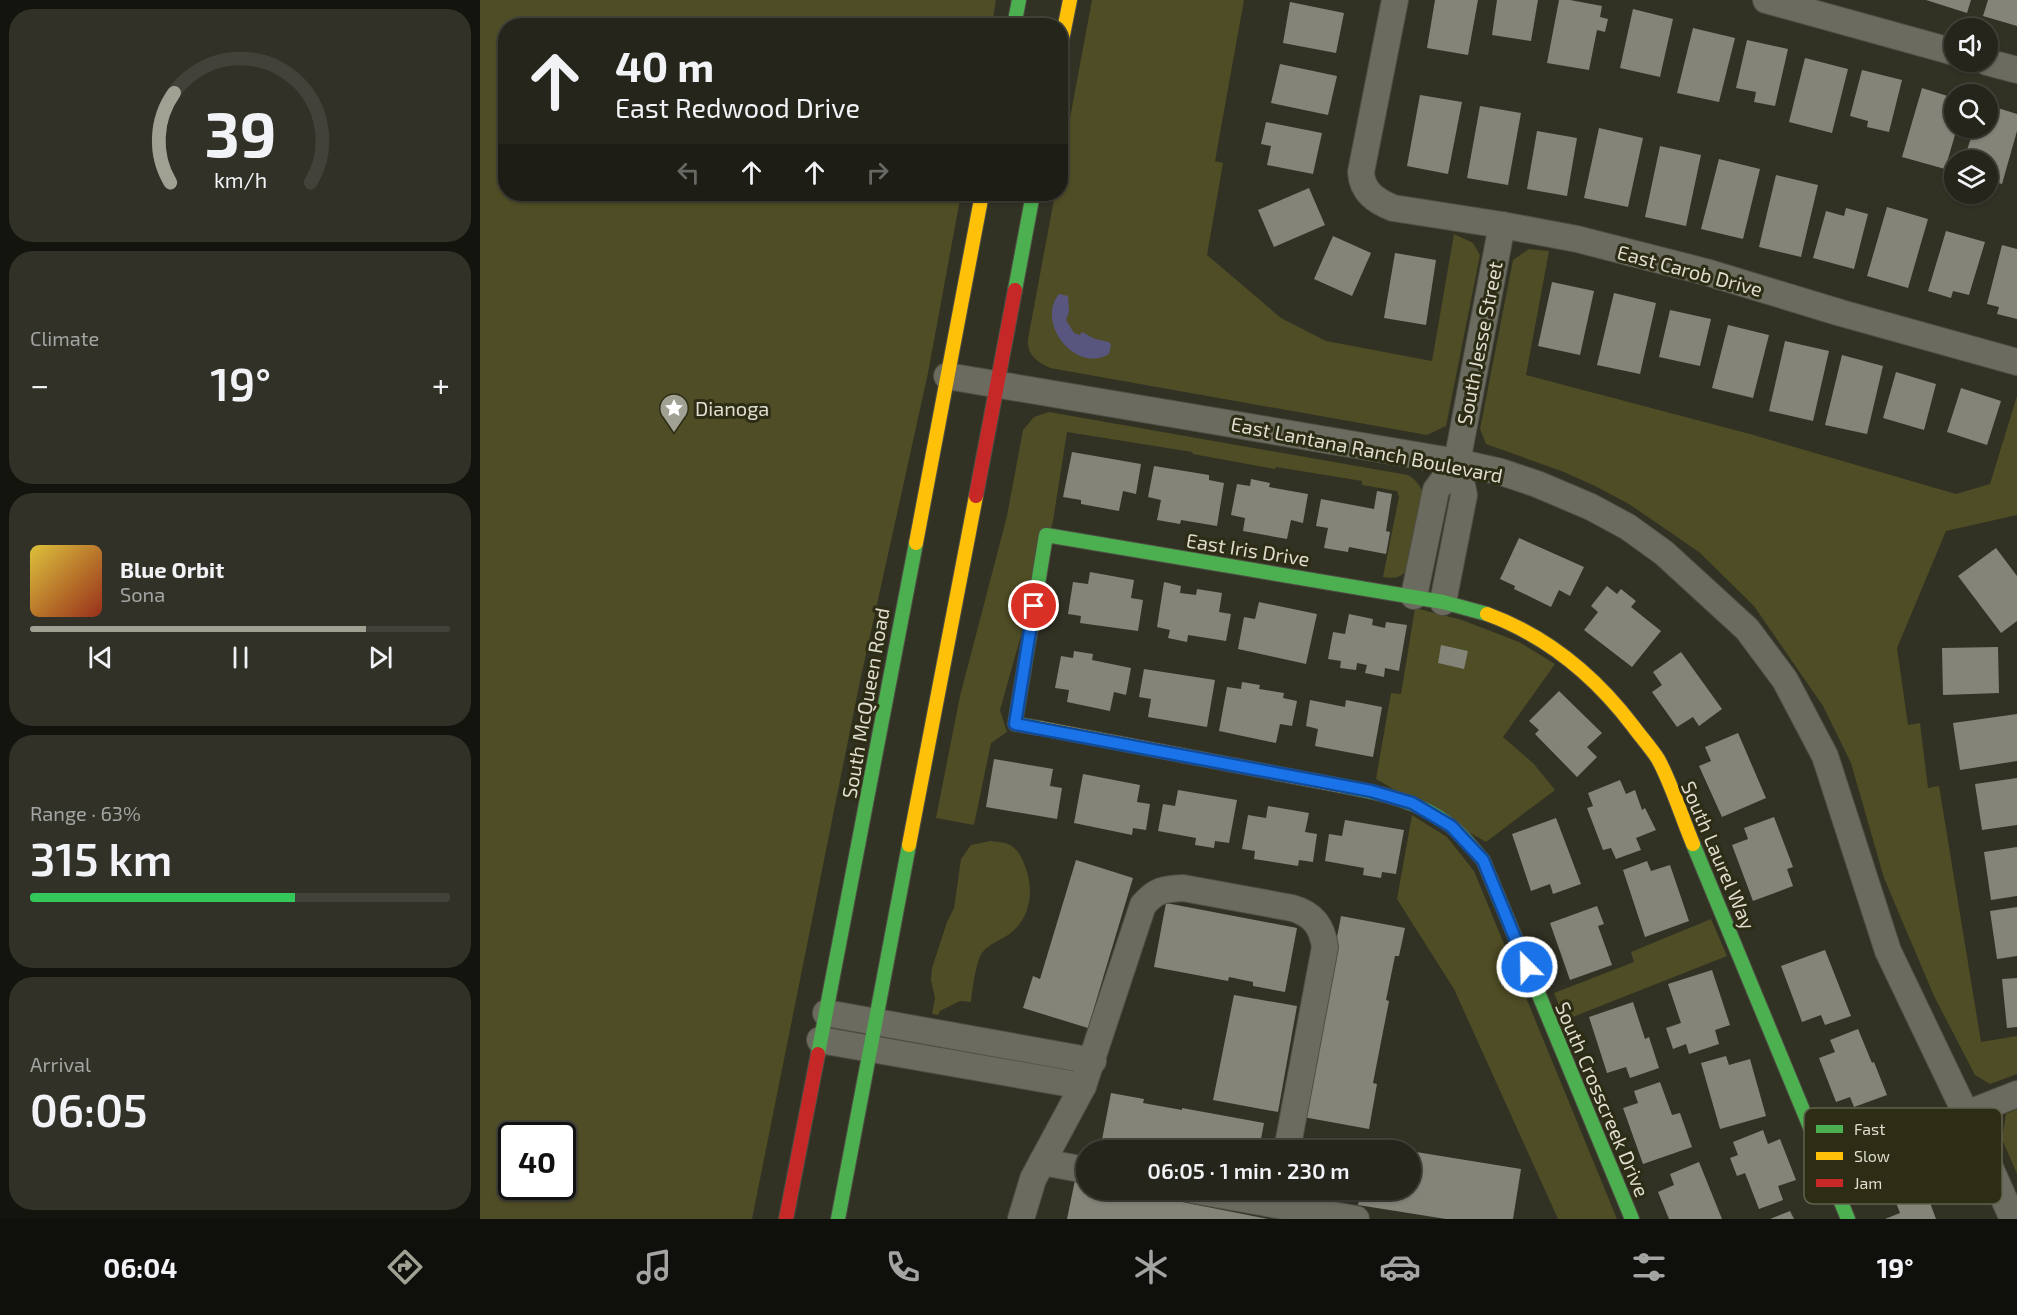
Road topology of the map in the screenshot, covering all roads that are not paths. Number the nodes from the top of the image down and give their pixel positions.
1 (1019, 0) edge
2 (1070, 0) edge
3 (1395, 0) edge
4 (1766, 0) edge
5 (1016, 18) edge
6 (1066, 18) edge
7 (1944, 49) edge
8 (1998, 65) edge
9 (2017, 70) edge
10 (981, 201) edge
11 (1032, 201) edge
12 (1502, 225) junction
13 (2017, 362) edge
14 (947, 376) junction
15 (997, 384) junction
16 (1456, 462) junction
17 (1414, 596) junction
18 (1443, 602) junction
19 (1483, 860) joint
20 (826, 1013) junction
21 (876, 1022) junction
22 (820, 1040) junction
23 (994, 1043) junction
24 (870, 1049) junction
25 (1093, 1061) junction
26 (988, 1070) junction
27 (1083, 1086) junction
28 (2017, 1094) edge
29 (1963, 1108) edge
30 (1981, 1108) edge
31 (1804, 1113) edge
32 (1289, 1140) edge
33 (1042, 1162) junction
34 (1076, 1168) edge
35 (2002, 1194) edge
36 (1290, 1200) edge
37 (1842, 1204) edge
38 (786, 1219) edge
39 (838, 1219) edge
40 (1021, 1219) edge
41 (1356, 1219) edge
42 (1632, 1219) edge
43 (1848, 1219) edge
44 (2013, 1219) edge

1 - 5 street
2 - 6 street
3 - 12 street, East Carob Drive
4 - 7 street
8 - 9 street
10 - 14 street, South McQueen Road
11 - 15 street
12 - 13 street, East Carob Drive
12 - 16 street, South Jesse Street
14 - 15 street, East Lantana Ranch Boulevard
14 - 20 street, South McQueen Road
15 - 16 street, East Lantana Ranch Boulevard
15 - 21 street
16 - 17 street, South Jesse Street
16 - 18 street, South Jesse Street
16 - 29 street, East Lantana Ranch Boulevard
17 - 18 street, East Iris Drive
17 - 19 street, East Iris Drive
18 - 31 street, South Laurel Way
19 - 42 street, South Crosscreek Drive
20 - 21 street
20 - 22 street, South McQueen Road
21 - 23 street
21 - 24 street
22 - 24 street
22 - 38 street, South McQueen Road
23 - 25 street
23 - 26 street
24 - 26 street
24 - 39 street
25 - 27 street
25 - 32 street
26 - 27 street
27 - 33 street
28 - 30 street
33 - 34 street
33 - 40 street
35 - 44 street, East Lantana Ranch Boulevard
36 - 41 street
37 - 43 street, South Laurel Way

